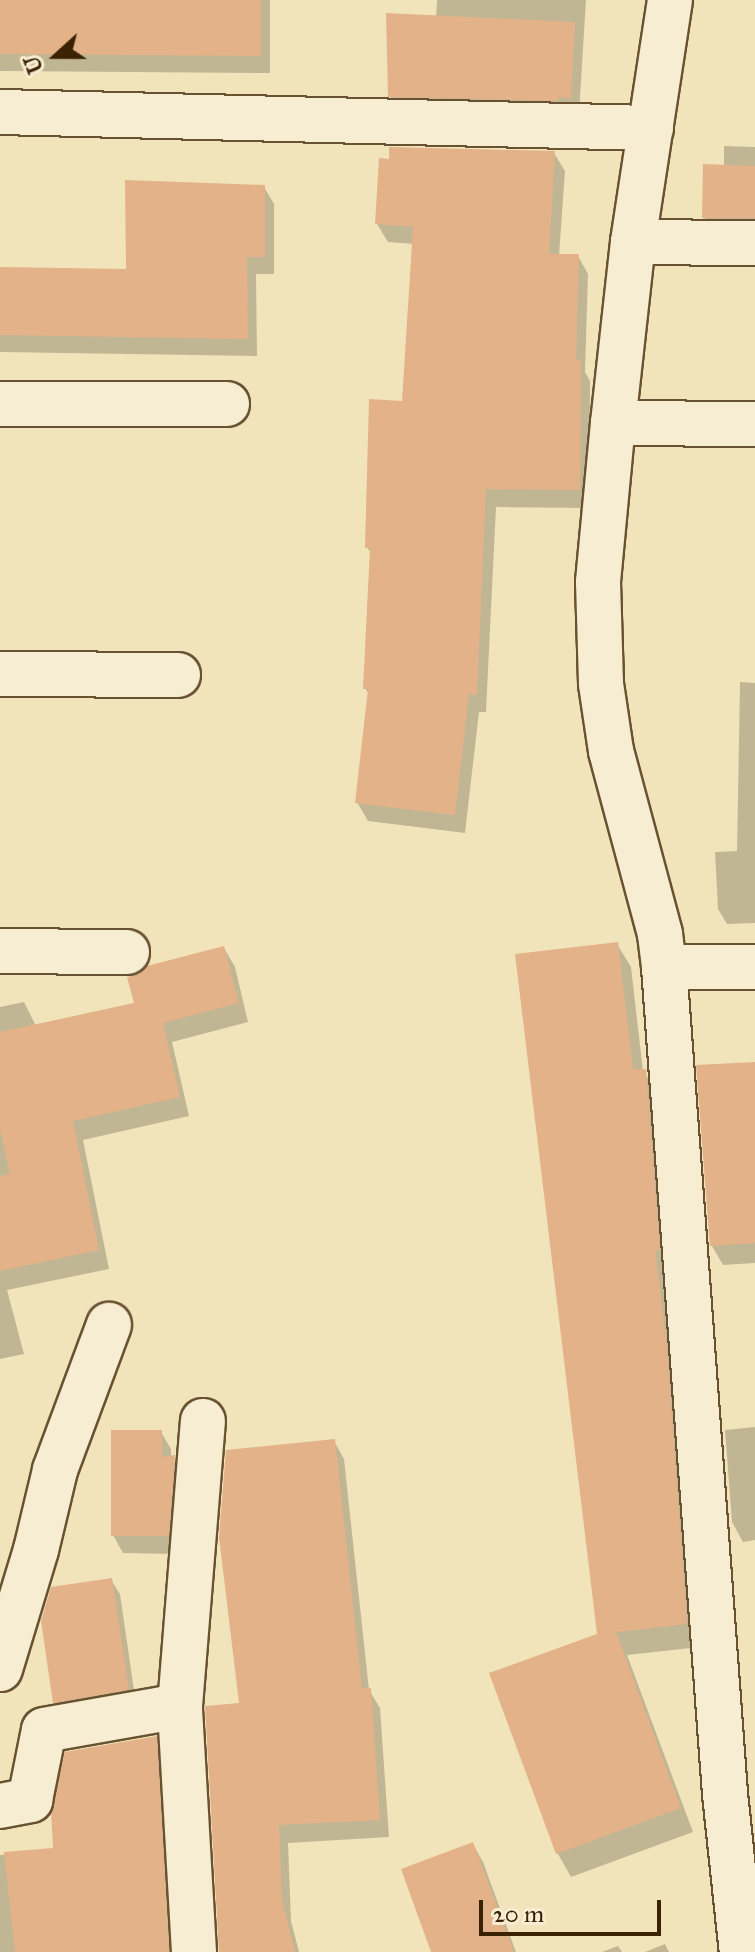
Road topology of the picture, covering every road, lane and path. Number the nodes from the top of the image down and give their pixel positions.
1 (670, 0) edge
2 (0, 112) edge
3 (651, 128) junction
4 (633, 242) junction
5 (755, 243) edge
6 (0, 404) edge
7 (227, 404) dead end
8 (613, 423) junction
9 (755, 424) edge
10 (0, 674) edge
11 (178, 675) dead end
12 (0, 951) edge
13 (127, 952) dead end
14 (664, 967) junction
15 (755, 967) edge
16 (109, 1325) dead end
17 (203, 1421) dead end
18 (0, 1669) edge
19 (180, 1706) junction
20 (0, 1806) edge
21 (194, 1952) edge
22 (742, 1952) edge

1 - 3 street
2 - 3 street
3 - 4 street
4 - 5 street
4 - 8 street
6 - 7 street
8 - 9 street
8 - 14 street
10 - 11 street
12 - 13 street
14 - 15 street
14 - 22 street
16 - 18 street
17 - 19 street
19 - 20 street
19 - 21 street

